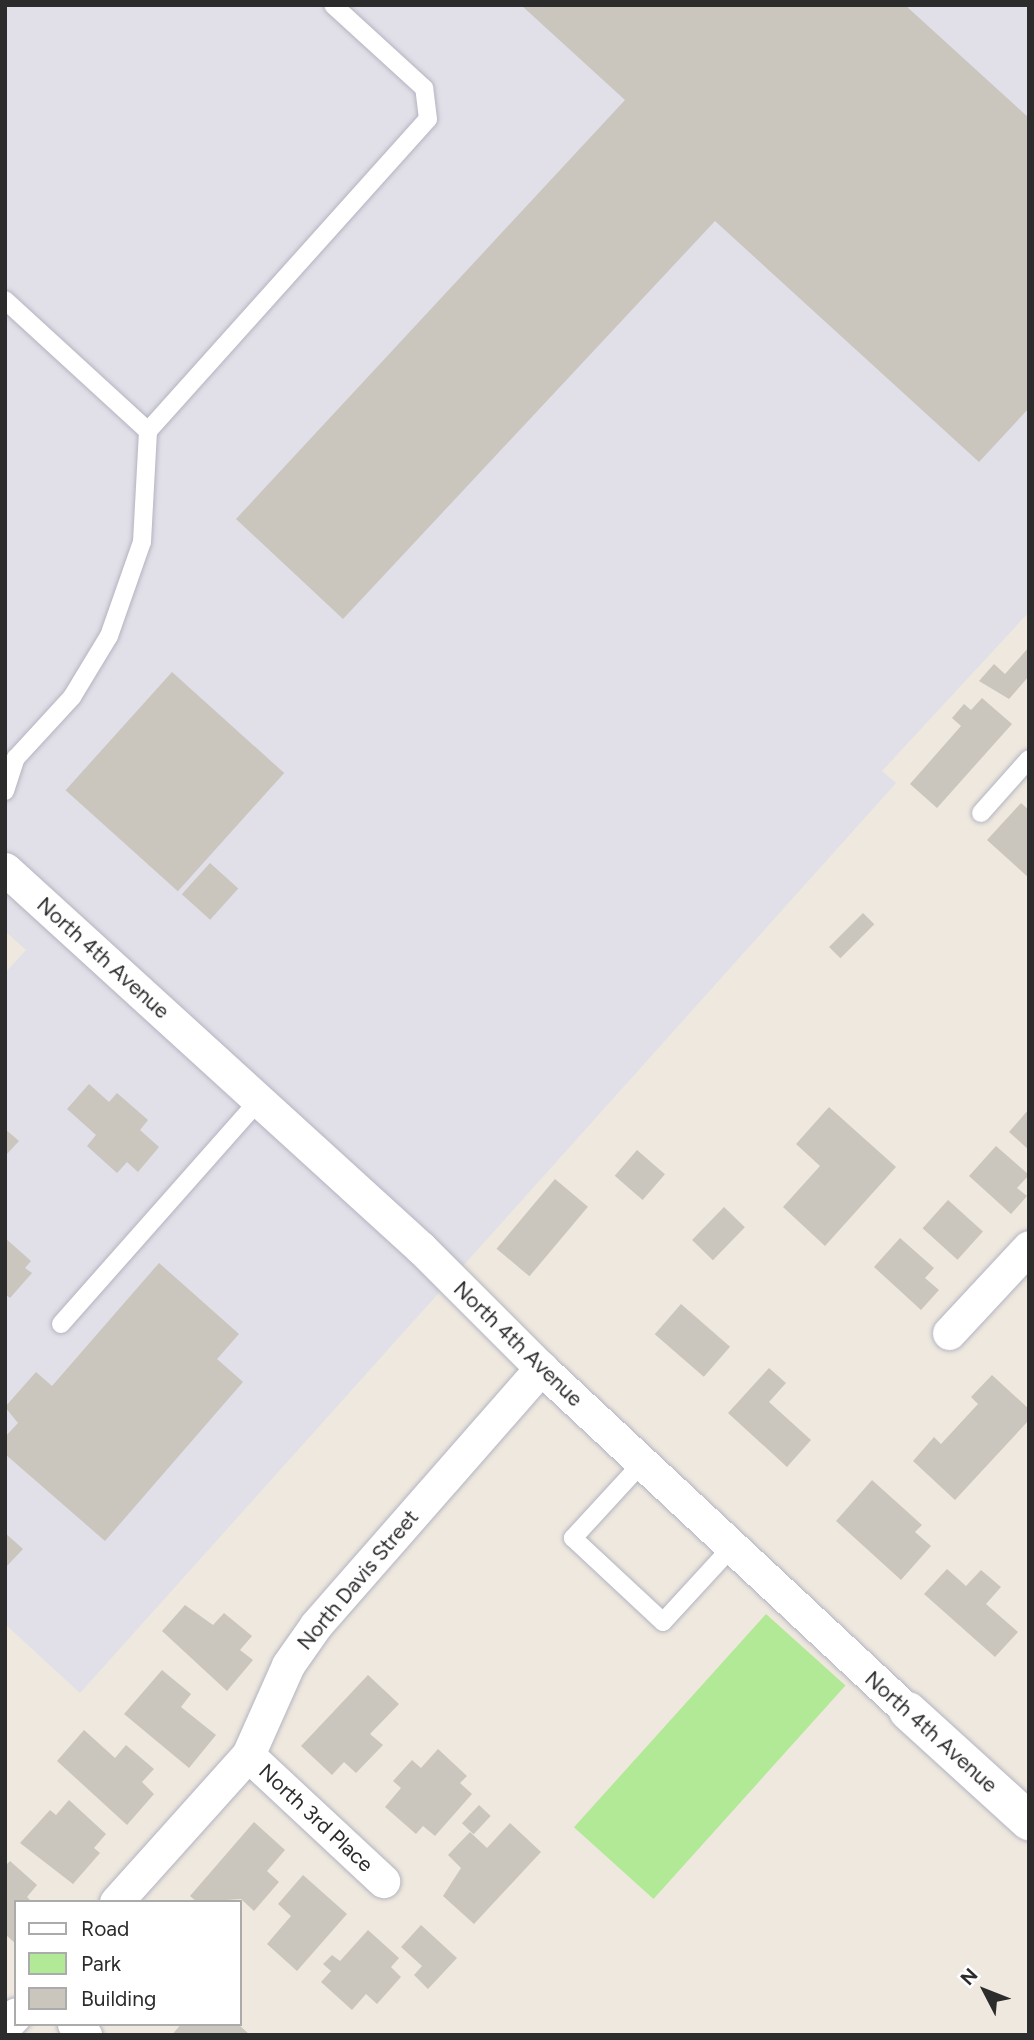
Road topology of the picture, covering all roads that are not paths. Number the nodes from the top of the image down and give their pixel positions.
1 (333, 5) edge
2 (5, 300) edge
3 (148, 431) junction
4 (1029, 759) edge
5 (5, 791) edge
6 (981, 813) dead end
7 (5, 869) edge
8 (259, 1100) junction
9 (1029, 1247) edge
10 (61, 1324) dead end
11 (949, 1333) dead end
12 (541, 1368) junction
13 (642, 1463) junction
14 (732, 1547) junction
15 (908, 1712) joint
16 (248, 1755) junction
17 (1029, 1821) edge
18 (383, 1881) dead end
19 (118, 1900) edge

1 - 3 lane
2 - 3 lane
3 - 5 lane
4 - 6 lane
7 - 8 street, North 4th Avenue
8 - 10 lane
8 - 12 street, North 4th Avenue
9 - 11 street
12 - 13 street, North 4th Avenue
12 - 16 street, North Davis Street
13 - 14 street, North 4th Avenue
13 - 14 lane
14 - 15 street, North 4th Avenue
15 - 17 street, North 4th Avenue
16 - 18 street, North 3rd Place
16 - 19 street, North Davis Street

